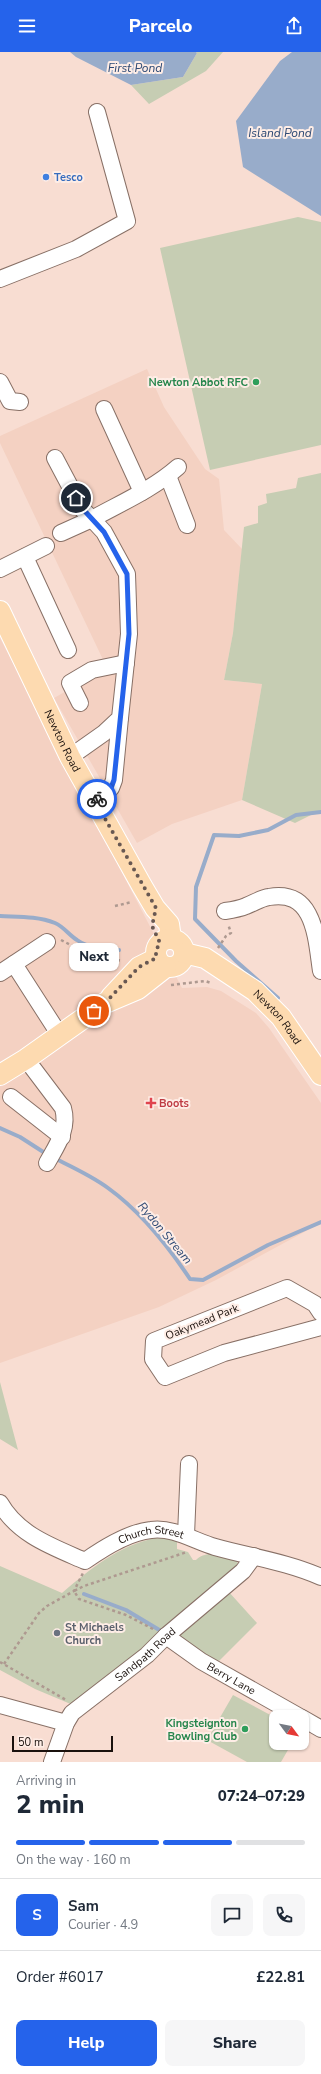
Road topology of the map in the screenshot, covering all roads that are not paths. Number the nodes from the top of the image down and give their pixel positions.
1 (97, 112) dead end
2 (0, 279) edge
3 (0, 380) edge
4 (20, 402) dead end
5 (104, 409) dead end
6 (55, 458) dead end
7 (142, 492) junction
8 (92, 519) junction
9 (187, 525) dead end
10 (61, 533) dead end
11 (46, 546) dead end
12 (25, 557) junction
13 (0, 569) edge
14 (0, 611) edge
15 (68, 650) dead end
16 (126, 663) junction
17 (80, 703) dead end
18 (120, 718) junction
19 (70, 757) junction
20 (95, 801) junction
21 (225, 912) dead end
22 (317, 924) edge
23 (47, 942) road end
24 (169, 959) junction
25 (14, 964) junction
26 (321, 971) edge
27 (0, 973) edge
28 (59, 1034) junction
29 (26, 1059) junction
30 (0, 1075) edge
31 (321, 1075) edge
32 (11, 1097) dead end
33 (321, 1313) edge
34 (321, 1327) edge
35 (189, 1464) dead end
36 (1, 1510) edge
37 (186, 1535) junction
38 (254, 1556) junction
39 (321, 1577) edge
40 (166, 1636) junction
41 (0, 1705) edge
42 (287, 1710) edge
43 (309, 1722) edge
44 (66, 1723) junction
45 (321, 1729) edge
46 (52, 1762) edge

1 - 2 street
3 - 4 street
5 - 7 street
6 - 8 street
7 - 8 street
7 - 9 street
8 - 10 street
8 - 16 street
11 - 12 street
12 - 13 street
12 - 15 street
14 - 19 main road, Newton Road
16 - 17 street
16 - 18 street
18 - 19 street
18 - 20 street
19 - 20 main road, Newton Road
20 - 24 main road, Newton Road
21 - 22 street
22 - 26 street
23 - 25 street
24 - 28 main road
24 - 31 main road, Newton Road
25 - 27 street
25 - 28 street
28 - 29 main road
29 - 30 main road
29 - 32 street
33 - 34 street, Oakymead Park
35 - 37 street
36 - 37 street, Church Street
37 - 38 street, Church Street
38 - 39 street, Church Street
38 - 40 street, Sandpath Road
40 - 42 street, Berry Lane
40 - 44 street, Sandpath Road
41 - 44 street
43 - 45 street, Berry Lane
44 - 46 street, Sandpath Road

